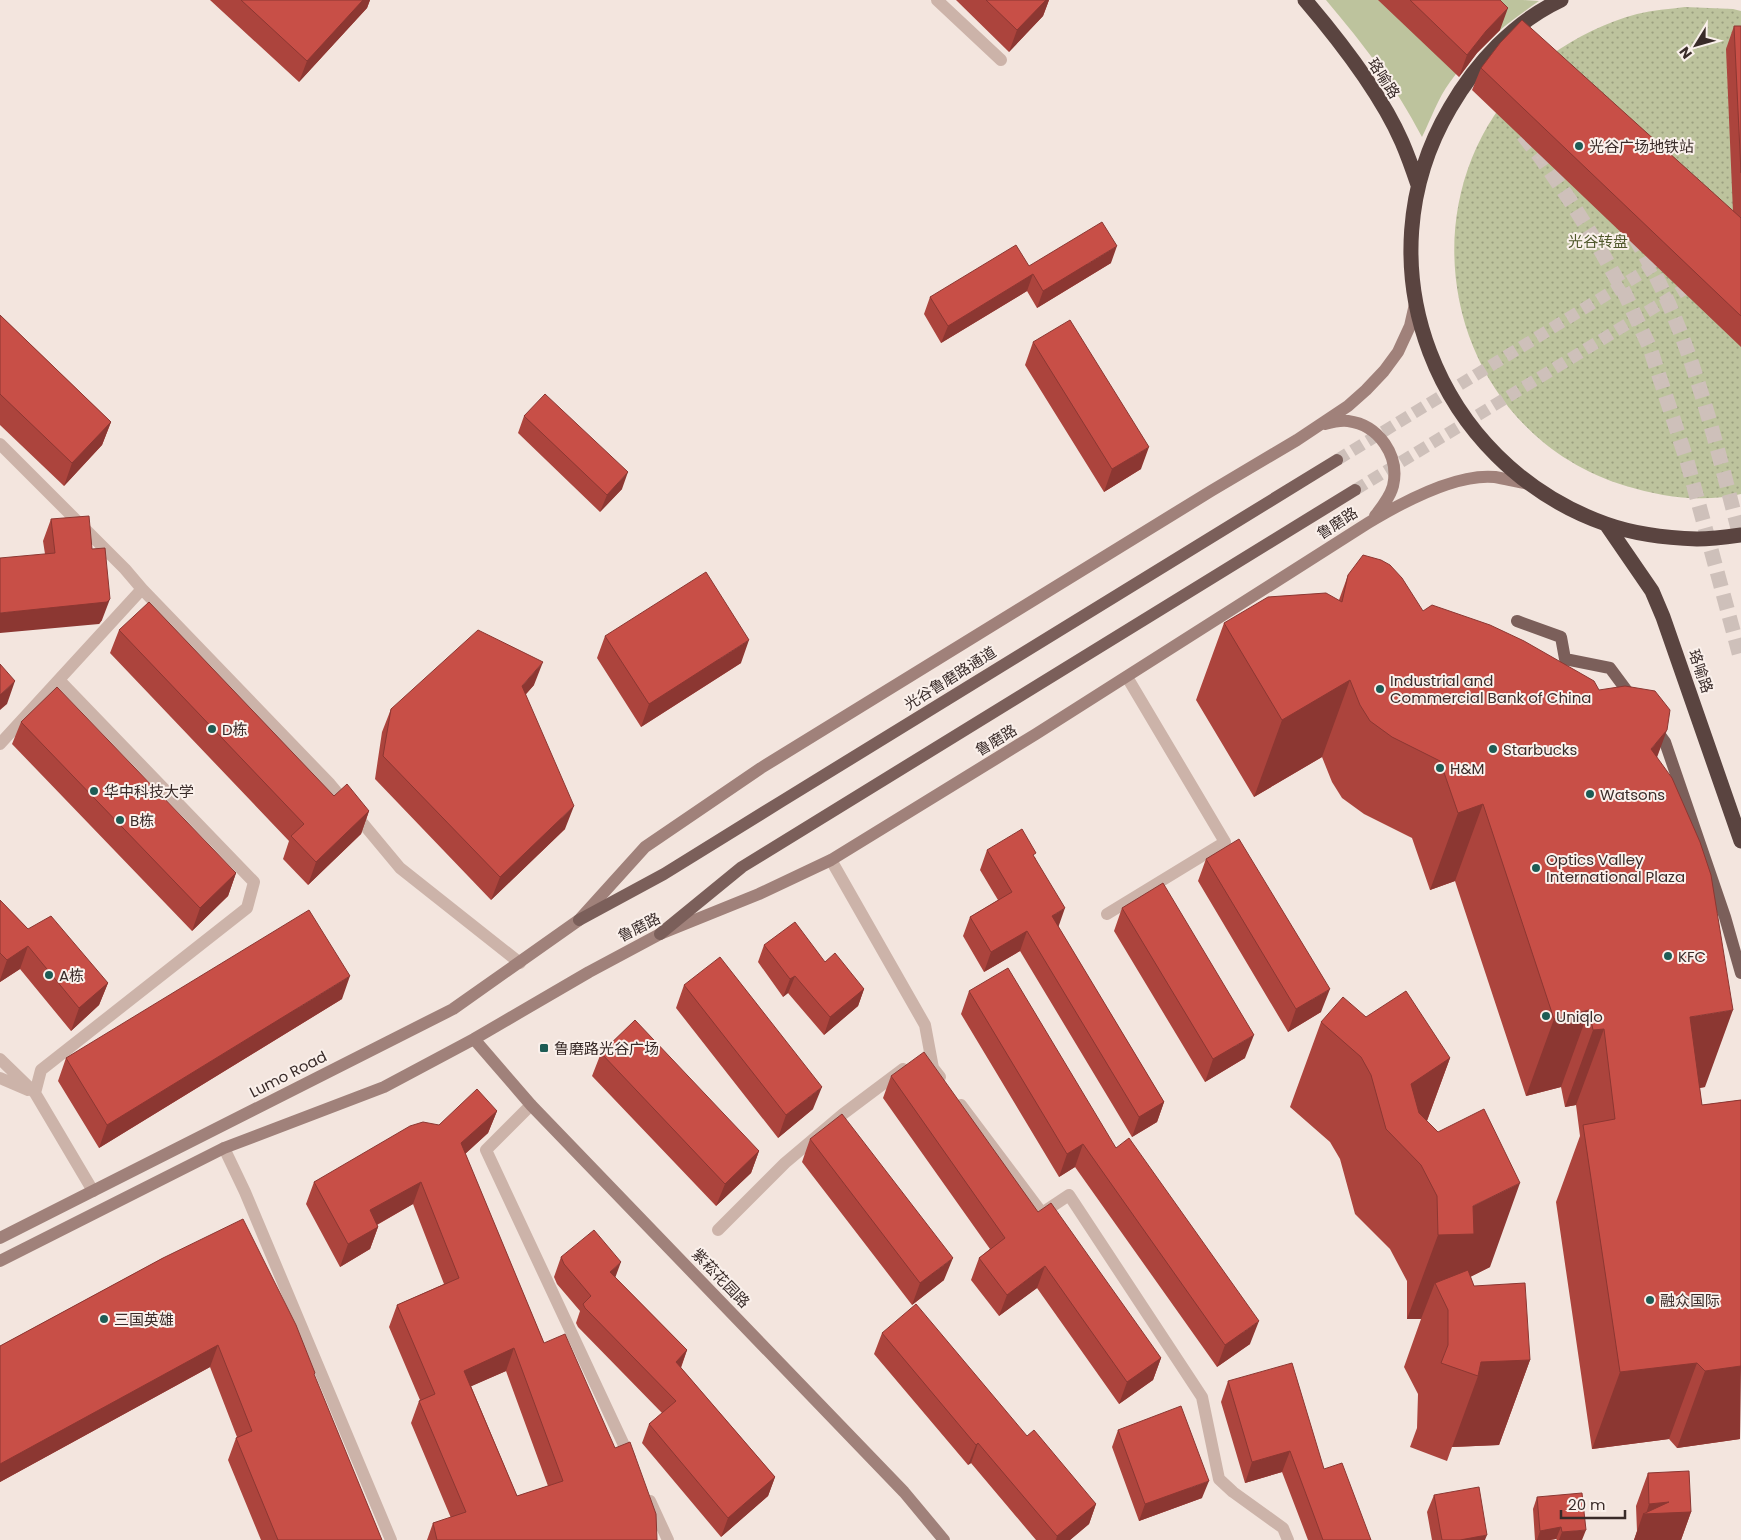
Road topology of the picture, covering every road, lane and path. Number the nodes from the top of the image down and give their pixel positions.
1 (937, 0) edge
2 (1305, 0) edge
3 (1561, 0) edge
4 (1001, 60) dead end
5 (1418, 185) junction
6 (1415, 304) junction
7 (1320, 425) junction
8 (0, 444) edge
9 (1337, 460) tunnel mouth
10 (1530, 484) junction
11 (1355, 490) tunnel mouth
12 (1368, 523) junction
13 (1606, 524) junction
14 (1741, 535) edge
15 (142, 589) junction
16 (1517, 621) dead end
17 (1127, 677) junction
18 (59, 680) junction
19 (1638, 705) edge
20 (1649, 720) edge
21 (0, 744) edge
22 (1741, 841) edge
23 (831, 860) junction
24 (1107, 914) dead end
25 (579, 920) junction
26 (660, 934) junction
27 (520, 963) junction
28 (1741, 973) edge
29 (474, 1039) junction
30 (922, 1055) junction
31 (0, 1059) edge
32 (0, 1078) edge
33 (35, 1093) junction
34 (532, 1105) junction
35 (224, 1148) junction
36 (93, 1191) junction
37 (718, 1230) dead end
38 (0, 1238) edge
39 (0, 1261) edge
40 (634, 1468) edge
41 (642, 1486) edge
42 (391, 1540) edge
43 (668, 1540) edge
44 (944, 1540) edge
45 (1288, 1540) edge

1 - 4 street
2 - 5 highway, 珞喻路
3 - 5 highway
5 - 6 highway
6 - 7 main road
6 - 10 highway
7 - 12 main road
7 - 25 main road
8 - 15 street
9 - 25 main road, 光谷鲁磨路通道
10 - 12 main road, 鲁磨路
10 - 13 highway
11 - 26 main road
12 - 17 main road, 鲁磨路
13 - 14 highway
13 - 22 highway, 珞喻路
15 - 18 street
15 - 27 street
16 - 19 main road
17 - 23 main road, 鲁磨路
17 - 24 street
18 - 21 street
18 - 33 street
20 - 28 main road
23 - 26 main road, 鲁磨路
23 - 30 street
25 - 27 main road, Lumo Road
26 - 29 main road, 鲁磨路
27 - 36 main road, Lumo Road
29 - 34 main road, 紫菘花园路
29 - 35 main road
30 - 37 street
30 - 45 street
31 - 33 street
32 - 33 street
33 - 36 street
34 - 40 street
34 - 44 main road, 紫菘花园路
35 - 39 main road
35 - 42 street
36 - 38 main road, Lumo Road
41 - 43 street

